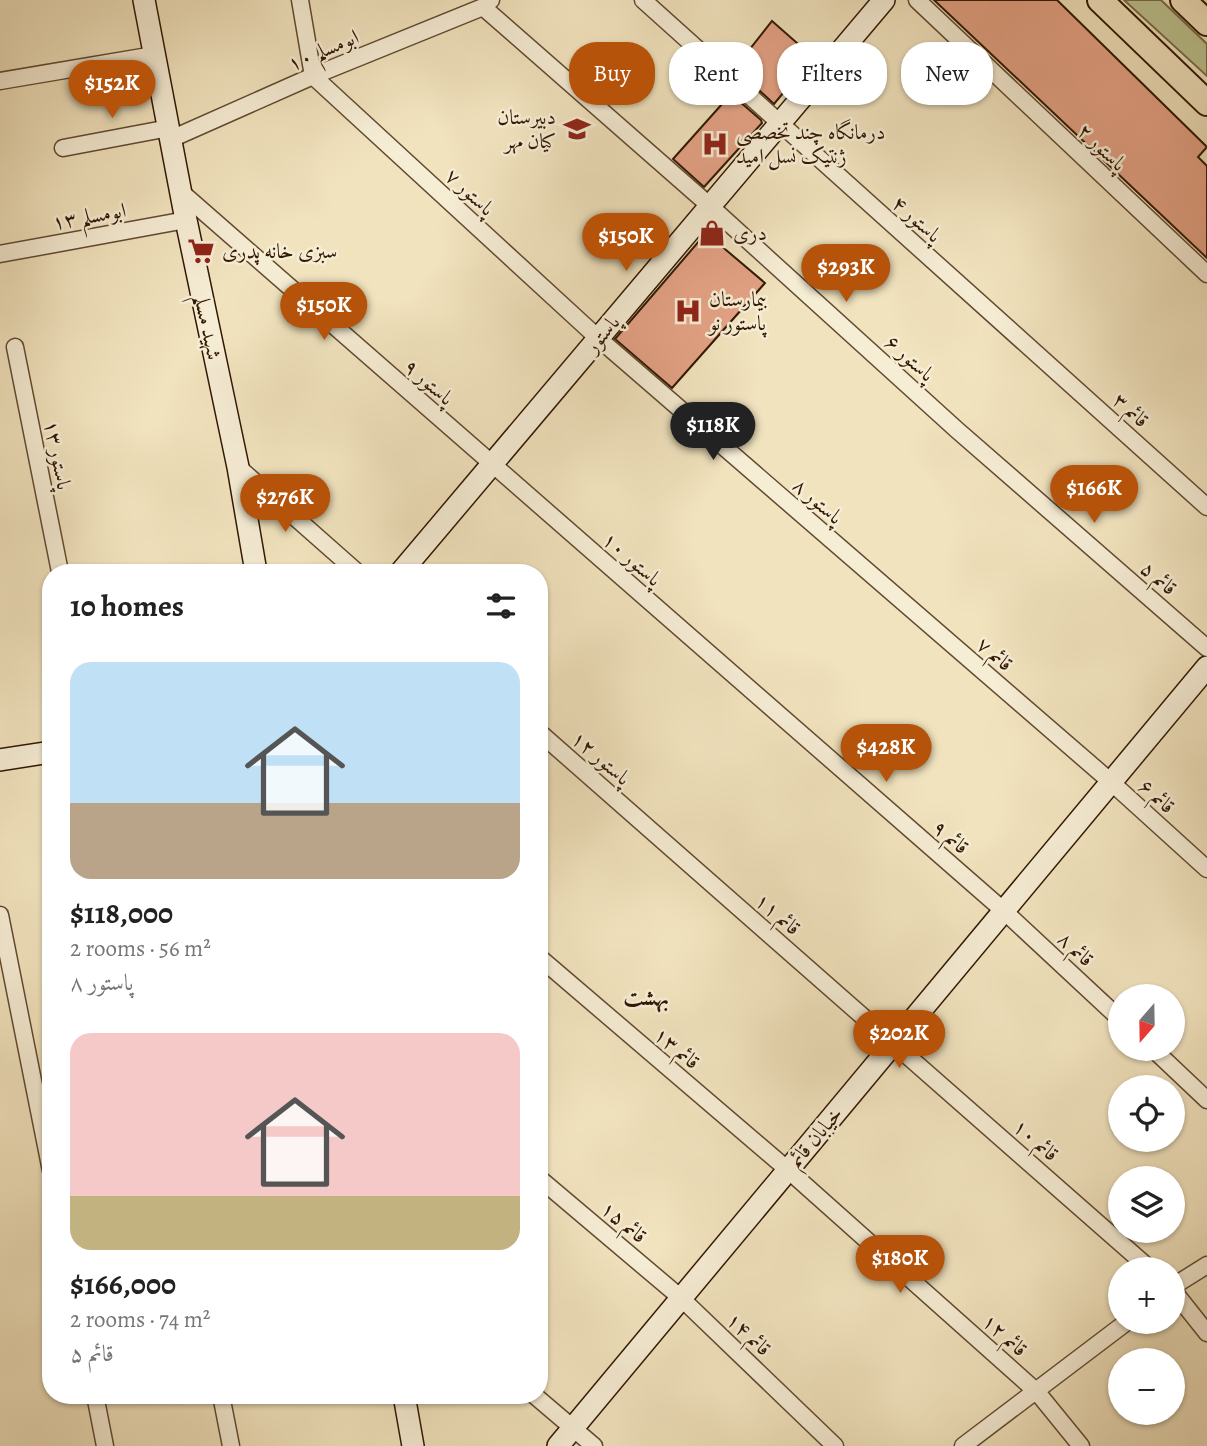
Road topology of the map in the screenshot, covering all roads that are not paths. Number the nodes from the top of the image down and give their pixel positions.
1 (144, 0) edge
2 (300, 0) edge
3 (643, 0) edge
4 (884, 0) edge
5 (917, 0) edge
6 (1100, 0) edge
7 (1183, 0) edge
8 (487, 4) edge
9 (1207, 23) edge
10 (154, 55) junction
11 (313, 76) junction
12 (0, 81) edge
13 (1207, 103) edge
14 (780, 123) junction
15 (170, 134) junction
16 (62, 148) dead end
17 (181, 192) junction
18 (710, 205) junction
19 (186, 220) junction
20 (0, 254) edge
21 (1207, 274) edge
22 (598, 338) junction
23 (1027, 345) joint
24 (15, 347) dead end
25 (957, 430) joint
26 (492, 464) junction
27 (238, 467) junction
28 (1207, 507) edge
29 (851, 557) joint
30 (58, 564) edge
31 (255, 564) edge
32 (348, 564) edge
33 (408, 564) edge
34 (1207, 648) edge
35 (1207, 667) edge
36 (744, 685) joint
37 (548, 740) edge
38 (42, 753) edge
39 (0, 760) edge
40 (1111, 782) junction
41 (634, 815) joint
42 (1207, 869) edge
43 (1004, 911) junction
44 (0, 915) edge
45 (548, 965) edge
46 (1108, 1008) edge
47 (894, 1043) junction
48 (1166, 1061) edge
49 (1207, 1100) edge
50 (42, 1126) edge
51 (788, 1170) junction
52 (548, 1186) edge
53 (1136, 1257) edge
54 (1207, 1265) edge
55 (1185, 1279) edge
56 (681, 1298) junction
57 (1185, 1305) edge
58 (1207, 1333) edge
59 (1111, 1334) edge
60 (1037, 1392) junction
61 (97, 1404) edge
62 (223, 1404) edge
63 (406, 1404) edge
64 (545, 1404) edge
65 (573, 1427) junction
66 (105, 1446) edge
67 (231, 1446) edge
68 (413, 1446) edge
69 (558, 1446) edge
70 (594, 1446) edge
71 (835, 1446) edge
72 (963, 1446) edge
73 (1081, 1446) edge

1 - 10 street, شهید مسلم
2 - 11 street
3 - 14 street, پاستور ۴
4 - 14 street, پاستور
5 - 21 street, پاستور ۲
6 - 13 main road
7 - 9 main road
8 - 11 street, ابومسلم ۱۰
8 - 18 street, پاستور ۶
10 - 12 street
10 - 15 street, شهید مسلم
11 - 15 street, ابومسلم ۱۰
11 - 22 street, پاستور ۷
14 - 18 street, پاستور
14 - 23 street, پاستور ۴
15 - 16 street, ابومسلم ۱۰
15 - 17 street, شهید مسلم
17 - 19 street, شهید مسلم
17 - 26 street, پاستور ۹
18 - 22 street, پاستور
18 - 25 street, پاستور ۶
19 - 20 street, ابومسلم ۱۳
19 - 27 street, شهید مسلم
22 - 26 street, پاستور
22 - 29 street, پاستور ۸
23 - 28 street, قائم ۳
24 - 30 street, پاستور ۱۳
25 - 34 street, قائم ۵
26 - 33 street, پاستور
26 - 36 street, پاستور ۱۰
27 - 31 street, شهید مسلم
27 - 32 street
29 - 40 street, قائم ۷
35 - 40 street, خیابان قائم
36 - 43 street, قائم ۹
37 - 41 street, پاستور ۱۲
38 - 39 street
40 - 42 street, قائم ۶
40 - 43 street, خیابان قائم
41 - 47 street, قائم ۱۱
43 - 46 street, قائم ۸
43 - 47 street, خیابان قائم
44 - 50 street
45 - 51 street, قائم ۱۳
47 - 51 street, خیابان قائم
47 - 53 street, قائم ۱۰
48 - 49 street
51 - 56 street, خیابان قائم
51 - 60 street, قائم ۱۲
52 - 56 street, قائم ۱۵
54 - 55 street
56 - 65 street, خیابان قائم
56 - 71 street, قائم ۱۴
57 - 58 street
59 - 60 street
60 - 72 street
60 - 73 street, قائم ۱۲
61 - 66 street
62 - 67 street
63 - 68 street
64 - 65 street
65 - 69 street, خیابان قائم
65 - 70 street

